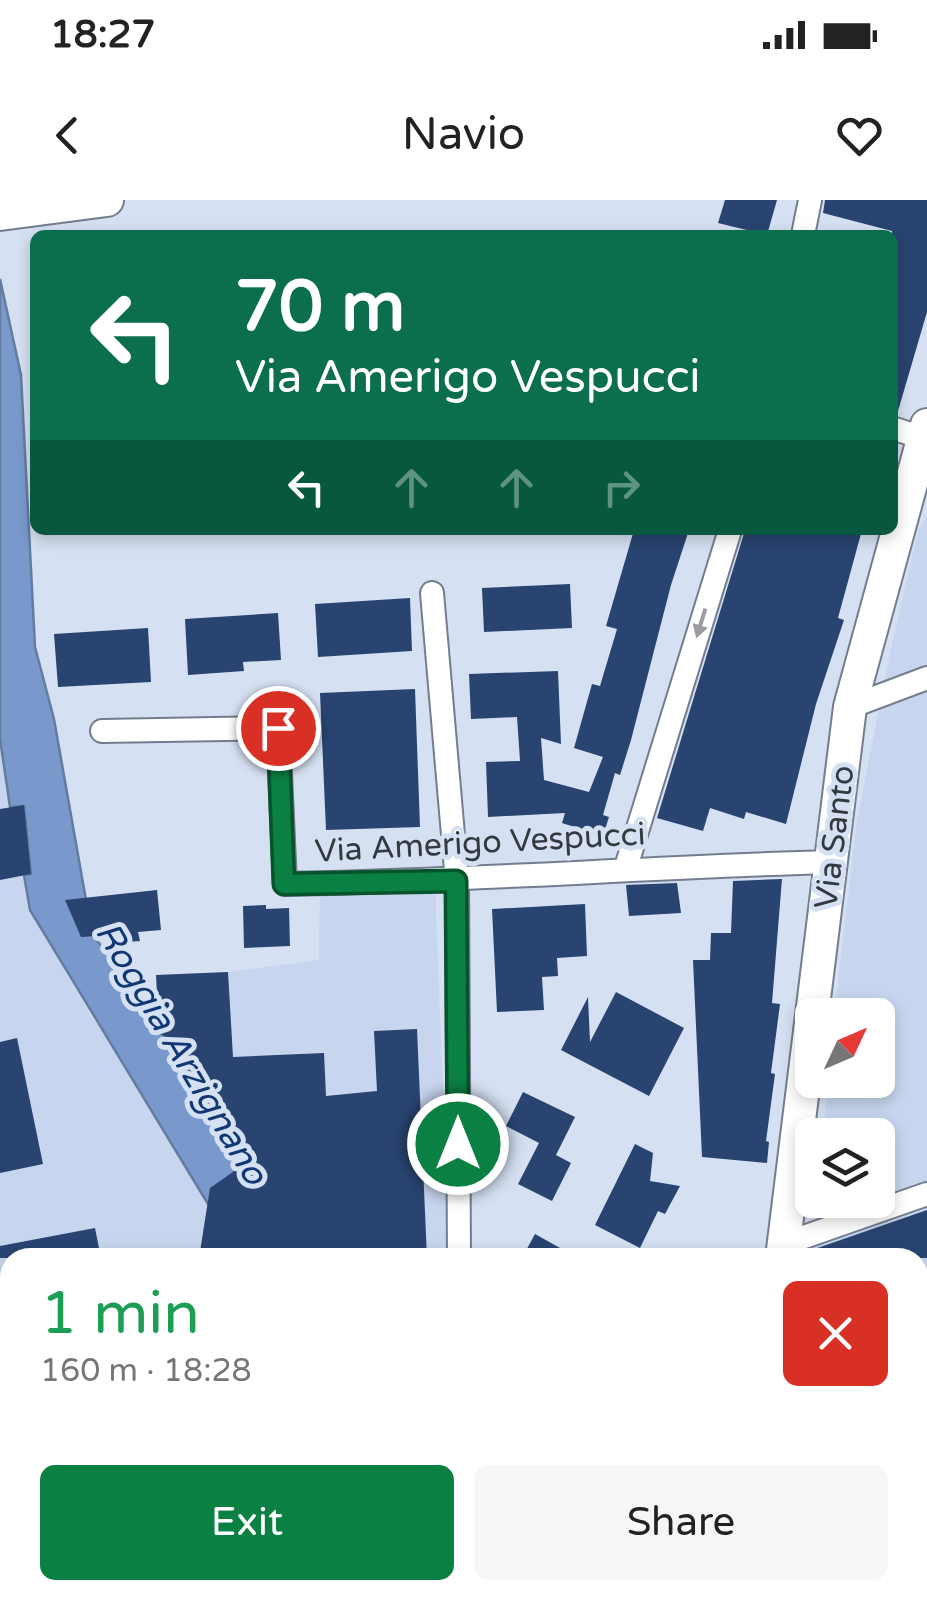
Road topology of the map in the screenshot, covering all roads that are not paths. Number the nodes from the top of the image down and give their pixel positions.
1 (108, 200) edge
2 (810, 200) edge
3 (0, 214) edge
4 (804, 230) edge
5 (914, 430) edge
6 (898, 500) edge
7 (728, 535) edge
8 (890, 535) edge
9 (432, 593) dead end
10 (927, 678) edge
11 (850, 708) junction
12 (102, 731) dead end
13 (831, 862) junction
14 (626, 867) junction
15 (456, 881) junction
16 (927, 1194) edge
17 (459, 1248) edge
18 (783, 1248) edge
19 (791, 1248) edge

1 - 3 street
2 - 4 street
5 - 6 street, Via Santo
7 -> 14 street
8 - 11 street, Via Santo
9 - 15 street
10 - 11 street
11 - 13 street, Via Santo
12 - 15 street, Via Amerigo Vespucci
13 - 14 street, Via Amerigo Vespucci
13 - 18 street, Via Santo
14 - 15 street, Via Amerigo Vespucci
15 - 17 street
16 - 19 street

